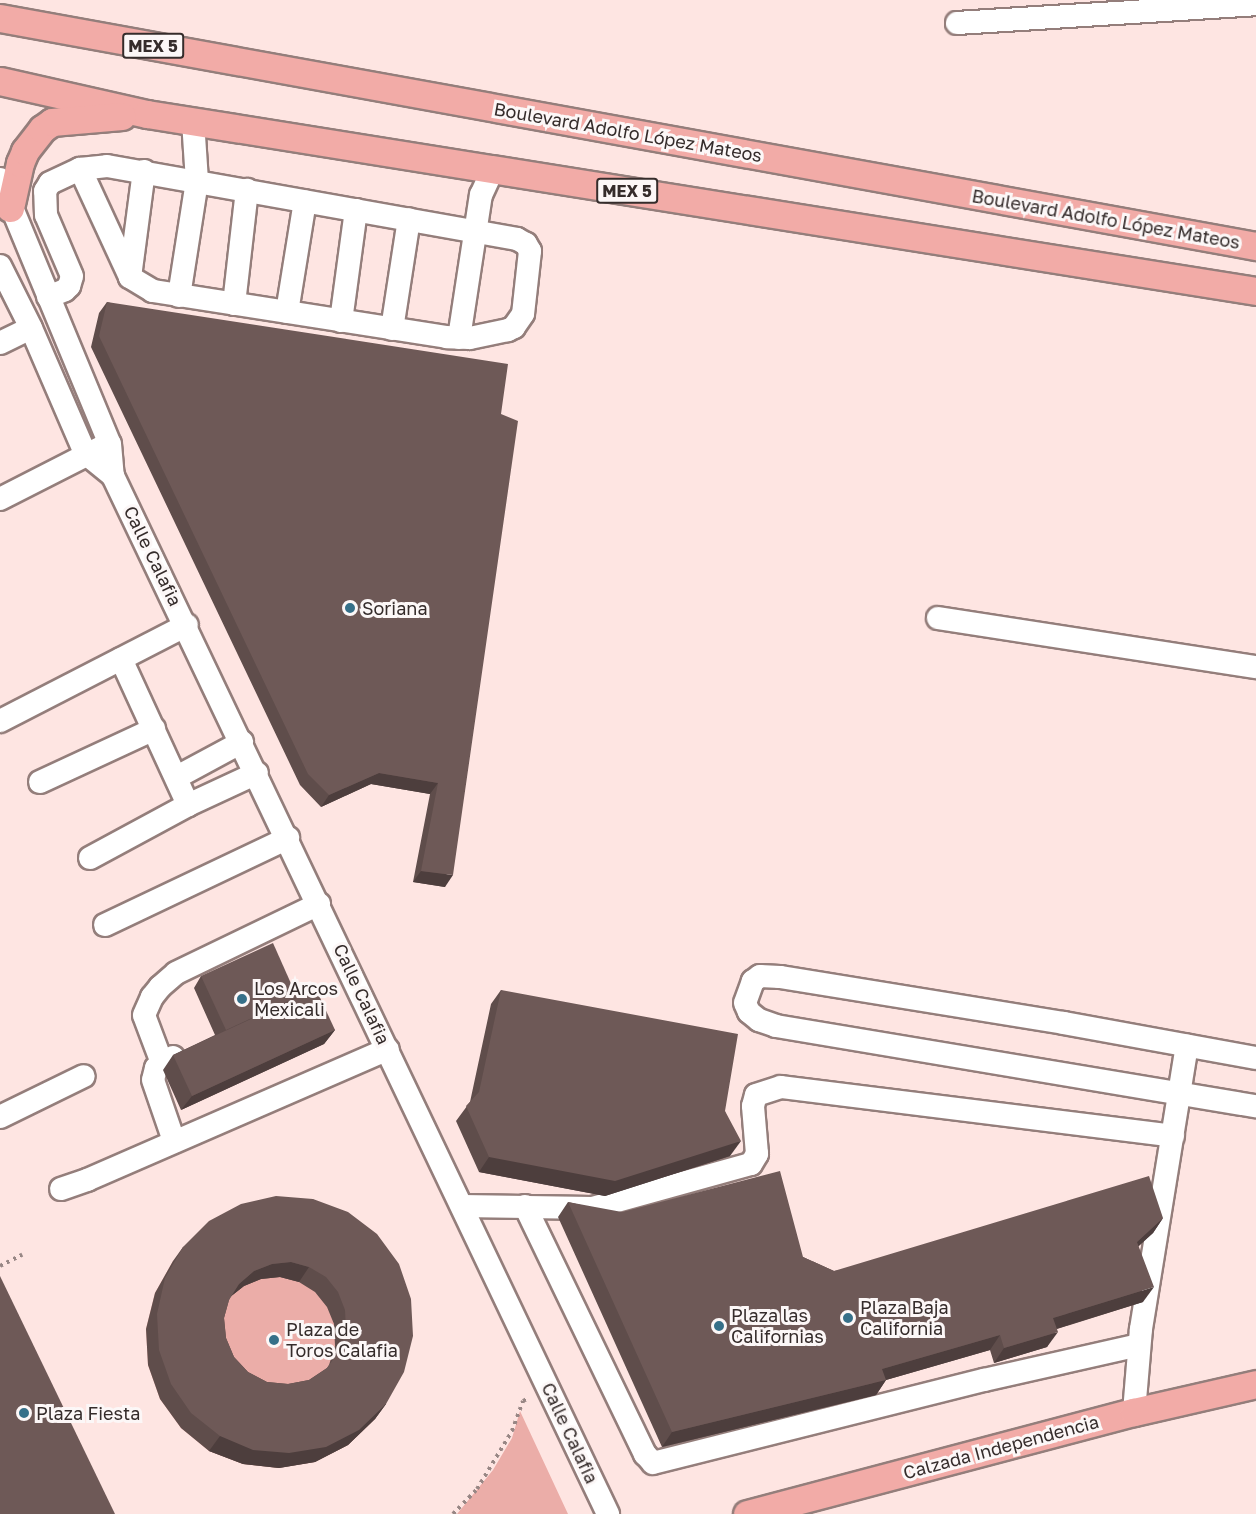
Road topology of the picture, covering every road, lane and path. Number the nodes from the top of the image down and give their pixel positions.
1 (1196, 4) edge
2 (1256, 4) edge
3 (1044, 8) edge
4 (0, 18) edge
5 (957, 23) dead end
6 (0, 81) edge
7 (147, 114) junction
8 (193, 121) junction
9 (80, 169) junction
10 (493, 169) junction
11 (144, 171) junction
12 (0, 178) edge
13 (196, 181) junction
14 (247, 190) junction
15 (305, 201) junction
16 (10, 208) junction
17 (356, 210) junction
18 (409, 219) junction
19 (475, 231) junction
20 (1256, 246) edge
21 (0, 266) edge
22 (130, 277) junction
23 (1256, 291) edge
24 (179, 296) junction
25 (48, 297) junction
26 (8, 303) edge
27 (234, 304) junction
28 (287, 312) junction
29 (341, 321) junction
30 (31, 328) junction
31 (392, 329) junction
32 (459, 338) junction
33 (0, 343) edge
34 (110, 444) junction
35 (85, 453) junction
36 (113, 476) junction
37 (0, 499) edge
38 (938, 618) dead end
39 (187, 625) junction
40 (122, 659) junction
41 (1256, 667) edge
42 (0, 721) edge
43 (154, 729) junction
44 (242, 741) junction
45 (257, 773) junction
46 (177, 777) junction
47 (40, 782) dead end
48 (188, 805) junction
49 (288, 838) junction
50 (90, 858) dead end
51 (319, 904) junction
52 (105, 925) dead end
53 (1186, 1046) junction
54 (190, 1049) edge
55 (388, 1049) junction
56 (1256, 1058) edge
57 (162, 1063) junction
58 (84, 1076) dead end
59 (1179, 1092) junction
60 (1256, 1106) edge
61 (0, 1117) edge
62 (1173, 1136) junction
63 (174, 1141) junction
64 (61, 1189) dead end
65 (462, 1206) junction
66 (525, 1206) junction
67 (22, 1255) dead end
68 (0, 1266) edge
69 (1139, 1345) junction
70 (1256, 1384) edge
71 (548, 1386) junction
72 (1134, 1412) junction
73 (453, 1514) edge
74 (608, 1514) edge
75 (747, 1514) edge

1 - 2 street
1 - 3 street
3 - 5 street
4 - 20 main road, Boulevard Adolfo López Mateos / MEX 5
6 - 7 main road, MEX 5
7 - 8 main road, MEX 5
7 - 16 main road
8 - 10 main road, MEX 5
8 - 13 street
9 - 11 street
9 - 22 street
9 - 25 street
10 - 19 street
10 - 23 main road, MEX 5
11 - 13 street
11 - 22 street
12 - 16 street, Calle Calafia
13 - 14 street
13 - 24 street
14 - 15 street
14 - 27 street
15 - 17 street
15 - 28 street
16 - 25 street, Calle Calafia
17 - 18 street
17 - 29 street
18 - 19 street
18 - 31 street
19 - 32 street
19 - 32 street
21 - 26 street, Calle Calafia
22 - 24 street
24 - 27 street
25 - 34 street, Calle Calafia
26 - 30 street, Calle Calafia
27 - 28 street
28 - 29 street
29 - 31 street
30 - 33 street
30 - 35 street, Calle Calafia
31 - 32 street
34 - 35 street
34 - 36 street, Calle Calafia
35 - 36 street, Calle Calafia
35 - 37 street
36 - 39 street, Calle Calafia
38 - 41 street
39 - 40 street
39 - 44 street, Calle Calafia
40 - 42 street
40 - 43 street
43 - 46 street
43 - 47 street
44 - 45 street, Calle Calafia
44 - 46 street
45 - 48 street
45 - 49 street, Calle Calafia
46 - 48 street
48 - 50 street
49 - 51 street, Calle Calafia
49 - 52 street
51 - 55 street, Calle Calafia
51 - 57 street
53 - 56 street
53 - 59 street
53 - 59 street
54 - 57 street
55 - 63 street
55 - 65 street, Calle Calafia
57 - 63 street
58 - 61 street
59 - 60 street
59 - 62 street
62 - 66 street
62 - 69 street
63 - 64 street
65 - 66 street
65 - 71 street, Calle Calafia
66 - 69 street
67 - 68 path
69 - 72 street
70 - 72 main road, Calzada Independencia
71 - 73 path
71 - 74 street, Calle Calafia
72 - 75 main road, Calzada Independencia

